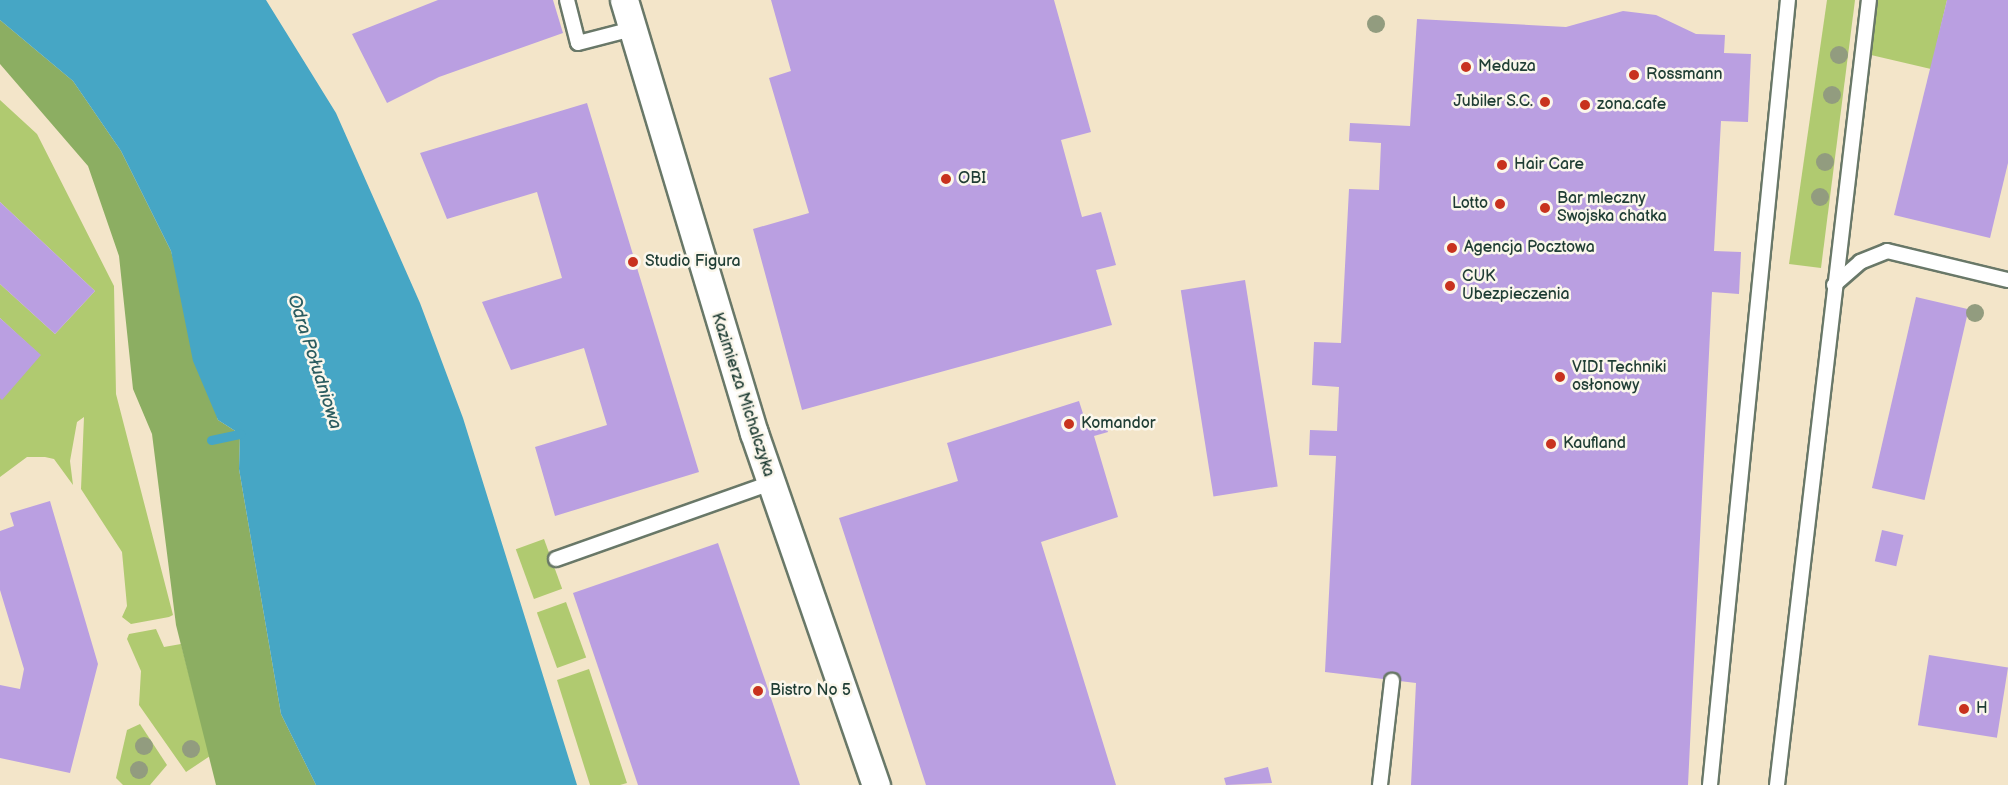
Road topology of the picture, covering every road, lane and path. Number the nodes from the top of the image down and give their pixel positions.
1 (567, 0) edge
2 (624, 0) edge
3 (1788, 0) edge
4 (1869, 0) edge
5 (632, 28) junction
6 (2008, 280) edge
7 (1834, 285) junction
8 (771, 483) junction
9 (556, 559) dead end
10 (1392, 681) dead end
11 (876, 785) edge
12 (1380, 785) edge
13 (1710, 785) edge
14 (1777, 785) edge

1 - 5 lane
2 - 5 street, Kazimierza Michalczyka
3 - 13 lane
4 - 7 lane
5 - 8 street, Kazimierza Michalczyka
6 - 7 lane
7 - 14 lane
8 - 9 lane
8 - 11 street, Kazimierza Michalczyka
10 - 12 lane

